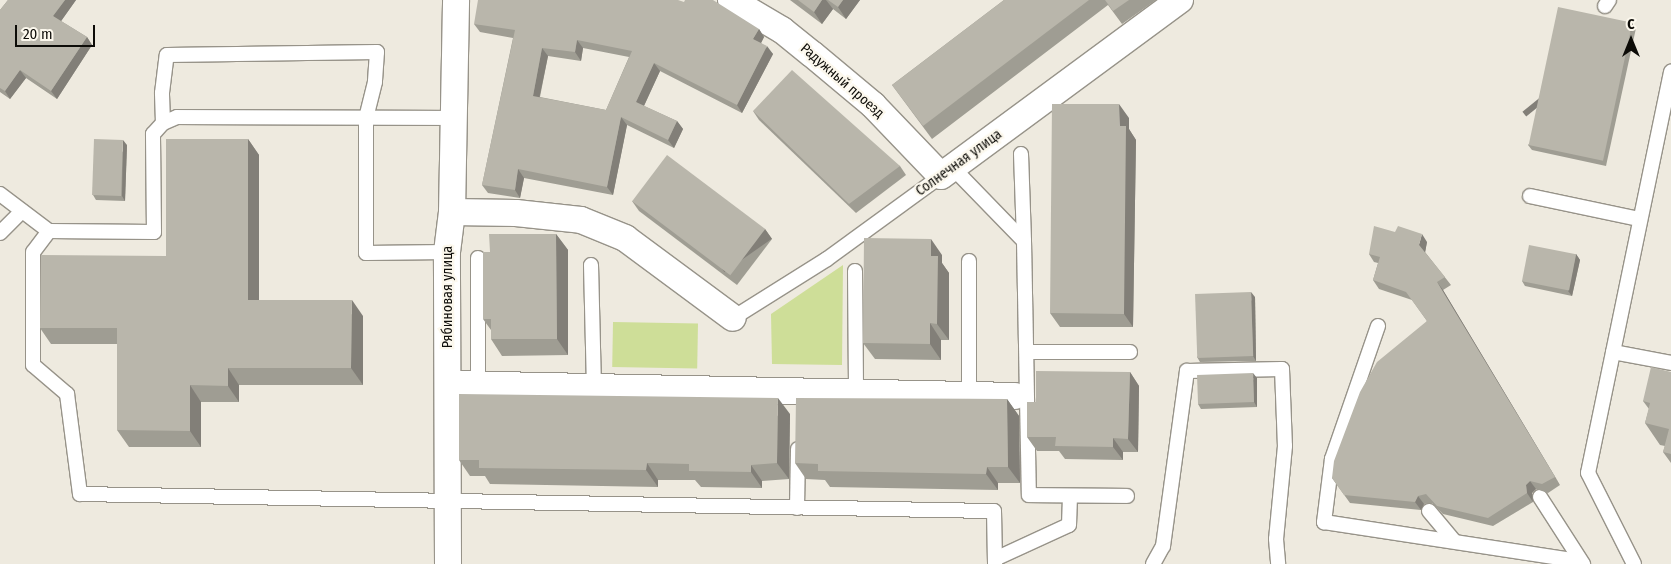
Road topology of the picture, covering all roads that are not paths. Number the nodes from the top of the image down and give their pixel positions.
1 (456, 0) edge
2 (731, 0) edge
3 (1180, 0) edge
4 (1671, 70) edge
5 (1667, 105) edge
6 (366, 118) junction
7 (454, 118) junction
8 (162, 123) junction
9 (1021, 154) dead end
10 (946, 172) junction
11 (0, 194) edge
12 (1530, 196) dead end
13 (22, 211) junction
14 (452, 212) junction
15 (1638, 219) junction
16 (49, 231) junction
17 (0, 233) edge
18 (1024, 241) junction
19 (447, 252) junction
20 (478, 258) dead end
21 (969, 261) dead end
22 (591, 265) dead end
23 (855, 271) dead end
24 (733, 318) joint
25 (1378, 326) dead end
26 (1027, 352) junction
27 (1130, 352) dead end
28 (1612, 352) junction
29 (1671, 363) edge
30 (448, 384) junction
31 (478, 384) junction
32 (594, 385) junction
33 (856, 392) junction
34 (969, 395) junction
35 (1015, 396) dead end
36 (799, 430) edge
37 (1070, 496) junction
38 (1127, 496) dead end
39 (1540, 497) dead end
40 (448, 502) junction
41 (797, 508) junction
42 (1429, 511) edge
43 (1454, 541) junction
44 (995, 561) edge
45 (1582, 562) edge
46 (448, 564) edge
47 (1153, 564) edge
48 (1278, 564) edge
49 (1634, 564) edge

1 - 7 street, Рябиновая улица
2 - 10 street, Радужный проезд
3 - 10 street, Солнечная улица
4 - 5 lane
5 - 15 lane
6 - 7 lane
6 - 8 lane
6 - 8 lane
6 - 19 lane
7 - 14 street, Рябиновая улица
8 - 16 lane
9 - 18 lane
10 - 18 lane
10 - 24 lane, Солнечная улица
11 - 13 lane
12 - 15 lane
13 - 16 lane
13 - 17 lane
14 - 19 street, Рябиновая улица
14 - 24 street
15 - 28 lane
16 - 40 lane
18 - 26 lane
19 - 30 street, Рябиновая улица
20 - 31 lane
21 - 34 lane
22 - 32 lane
23 - 33 lane
25 - 43 lane
26 - 27 lane
26 - 37 lane
28 - 29 lane
28 - 49 lane
30 - 31 street
30 - 40 street, Рябиновая улица
31 - 32 street
32 - 33 street
33 - 34 street
34 - 35 street
36 - 41 lane
37 - 38 lane
37 - 44 lane
39 - 45 lane
40 - 41 lane
40 - 46 street, Рябиновая улица
41 - 44 lane
42 - 43 lane
43 - 45 lane
47 - 48 lane

